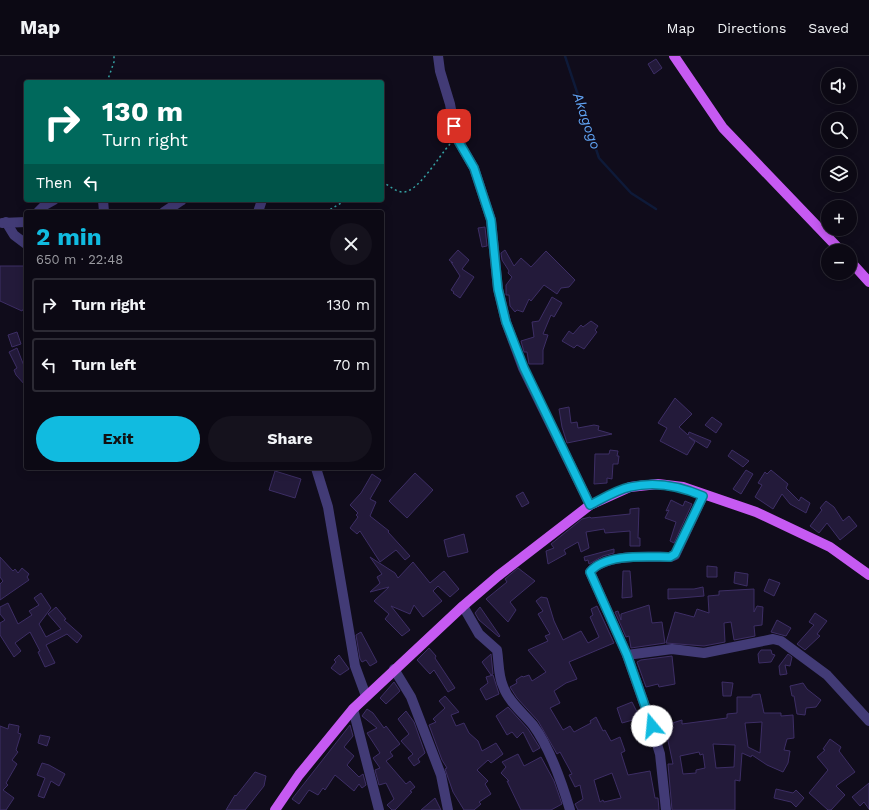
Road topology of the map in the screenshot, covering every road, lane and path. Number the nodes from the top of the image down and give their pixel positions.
1 (114, 56) edge
2 (438, 56) edge
3 (674, 56) edge
4 (108, 80) edge
5 (456, 137) junction
6 (384, 183) edge
7 (50, 202) edge
8 (179, 202) edge
9 (343, 202) edge
10 (40, 210) edge
11 (167, 210) edge
12 (329, 210) edge
13 (24, 222) edge
14 (3, 223) edge
15 (24, 242) edge
16 (834, 244) edge
17 (857, 269) edge
18 (869, 282) edge
19 (317, 470) edge
20 (703, 496) junction
21 (590, 505) junction
22 (869, 575) edge
23 (463, 606) junction
24 (627, 655) junction
25 (394, 669) junction
26 (366, 696) junction
27 (353, 709) junction
28 (869, 721) edge
29 (275, 810) edge
30 (379, 810) edge
31 (448, 810) edge
32 (570, 810) edge
33 (666, 810) edge

1 - 4 path
2 - 5 street
3 - 16 main road
5 - 6 path
5 - 21 street
7 - 10 street
8 - 11 street
9 - 12 path
13 - 14 street
14 - 15 street
17 - 18 main road
19 - 26 street
20 - 21 main road
20 - 22 main road
20 - 24 street
21 - 23 main road
23 - 25 main road
23 - 32 street
24 - 28 street
24 - 33 street
25 - 26 main road
25 - 31 street
26 - 27 main road
27 - 29 main road
27 - 30 street

